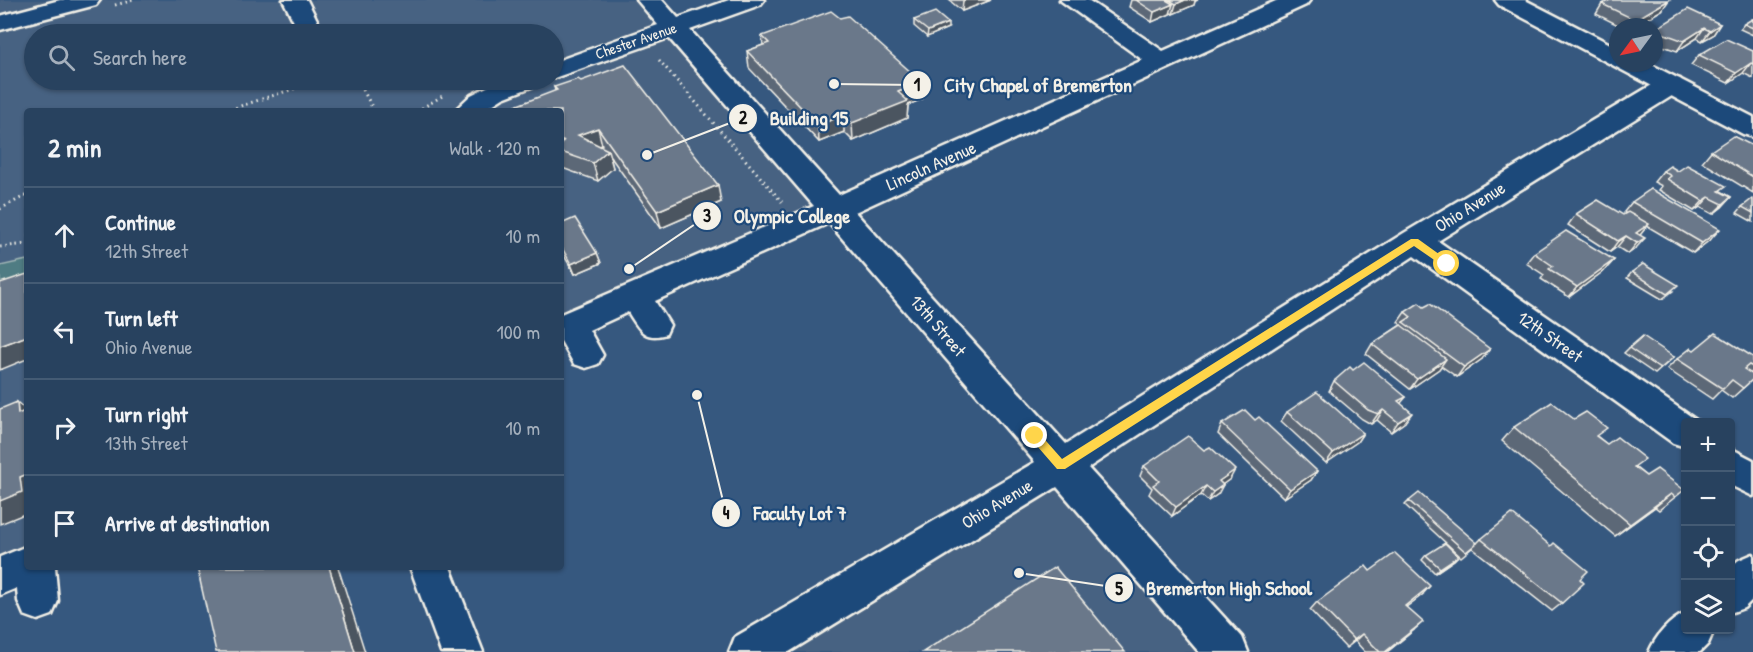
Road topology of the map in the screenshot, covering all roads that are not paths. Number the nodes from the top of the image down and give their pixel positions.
1 (87, 0) edge
2 (295, 0) edge
3 (649, 0) edge
4 (752, 0) edge
5 (1072, 0) edge
6 (1299, 0) edge
7 (1507, 0) edge
8 (0, 23) edge
9 (307, 24) edge
10 (674, 28) junction
11 (1609, 53) edge
12 (1162, 62) junction
13 (564, 66) edge
14 (1646, 72) edge
15 (1671, 85) junction
16 (499, 90) edge
17 (471, 108) edge
18 (1753, 128) edge
19 (834, 209) junction
20 (1415, 241) junction
21 (634, 296) junction
22 (654, 325) dead end
23 (565, 326) edge
24 (586, 355) dead end
25 (1681, 428) edge
26 (1061, 466) junction
27 (1735, 467) edge
28 (1753, 480) edge
29 (431, 570) edge
30 (1753, 573) edge
31 (0, 576) edge
32 (34, 577) edge
33 (1735, 590) edge
34 (1689, 634) edge
35 (462, 652) edge
36 (750, 652) edge
37 (1227, 652) edge
38 (1670, 652) edge

1 - 8 street
2 - 9 street
3 - 10 street, 13th Street
4 - 10 street, Chester Avenue
5 - 12 street
6 - 12 street, Lincoln Avenue
7 - 11 street
10 - 13 street, Chester Avenue
10 - 19 street, 13th Street
12 - 19 street, Lincoln Avenue
14 - 15 street
15 - 18 street
15 - 20 street, Ohio Avenue
16 - 17 street
19 - 21 street, Lincoln Avenue
19 - 26 street, 13th Street
20 - 25 street, 12th Street
20 - 26 street, Ohio Avenue
21 - 22 street
21 - 23 street, Lincoln Avenue
23 - 24 street
26 - 36 street, Ohio Avenue
26 - 37 street, 13th Street
27 - 28 street
29 - 35 street
30 - 33 street
31 - 32 street
34 - 38 street

